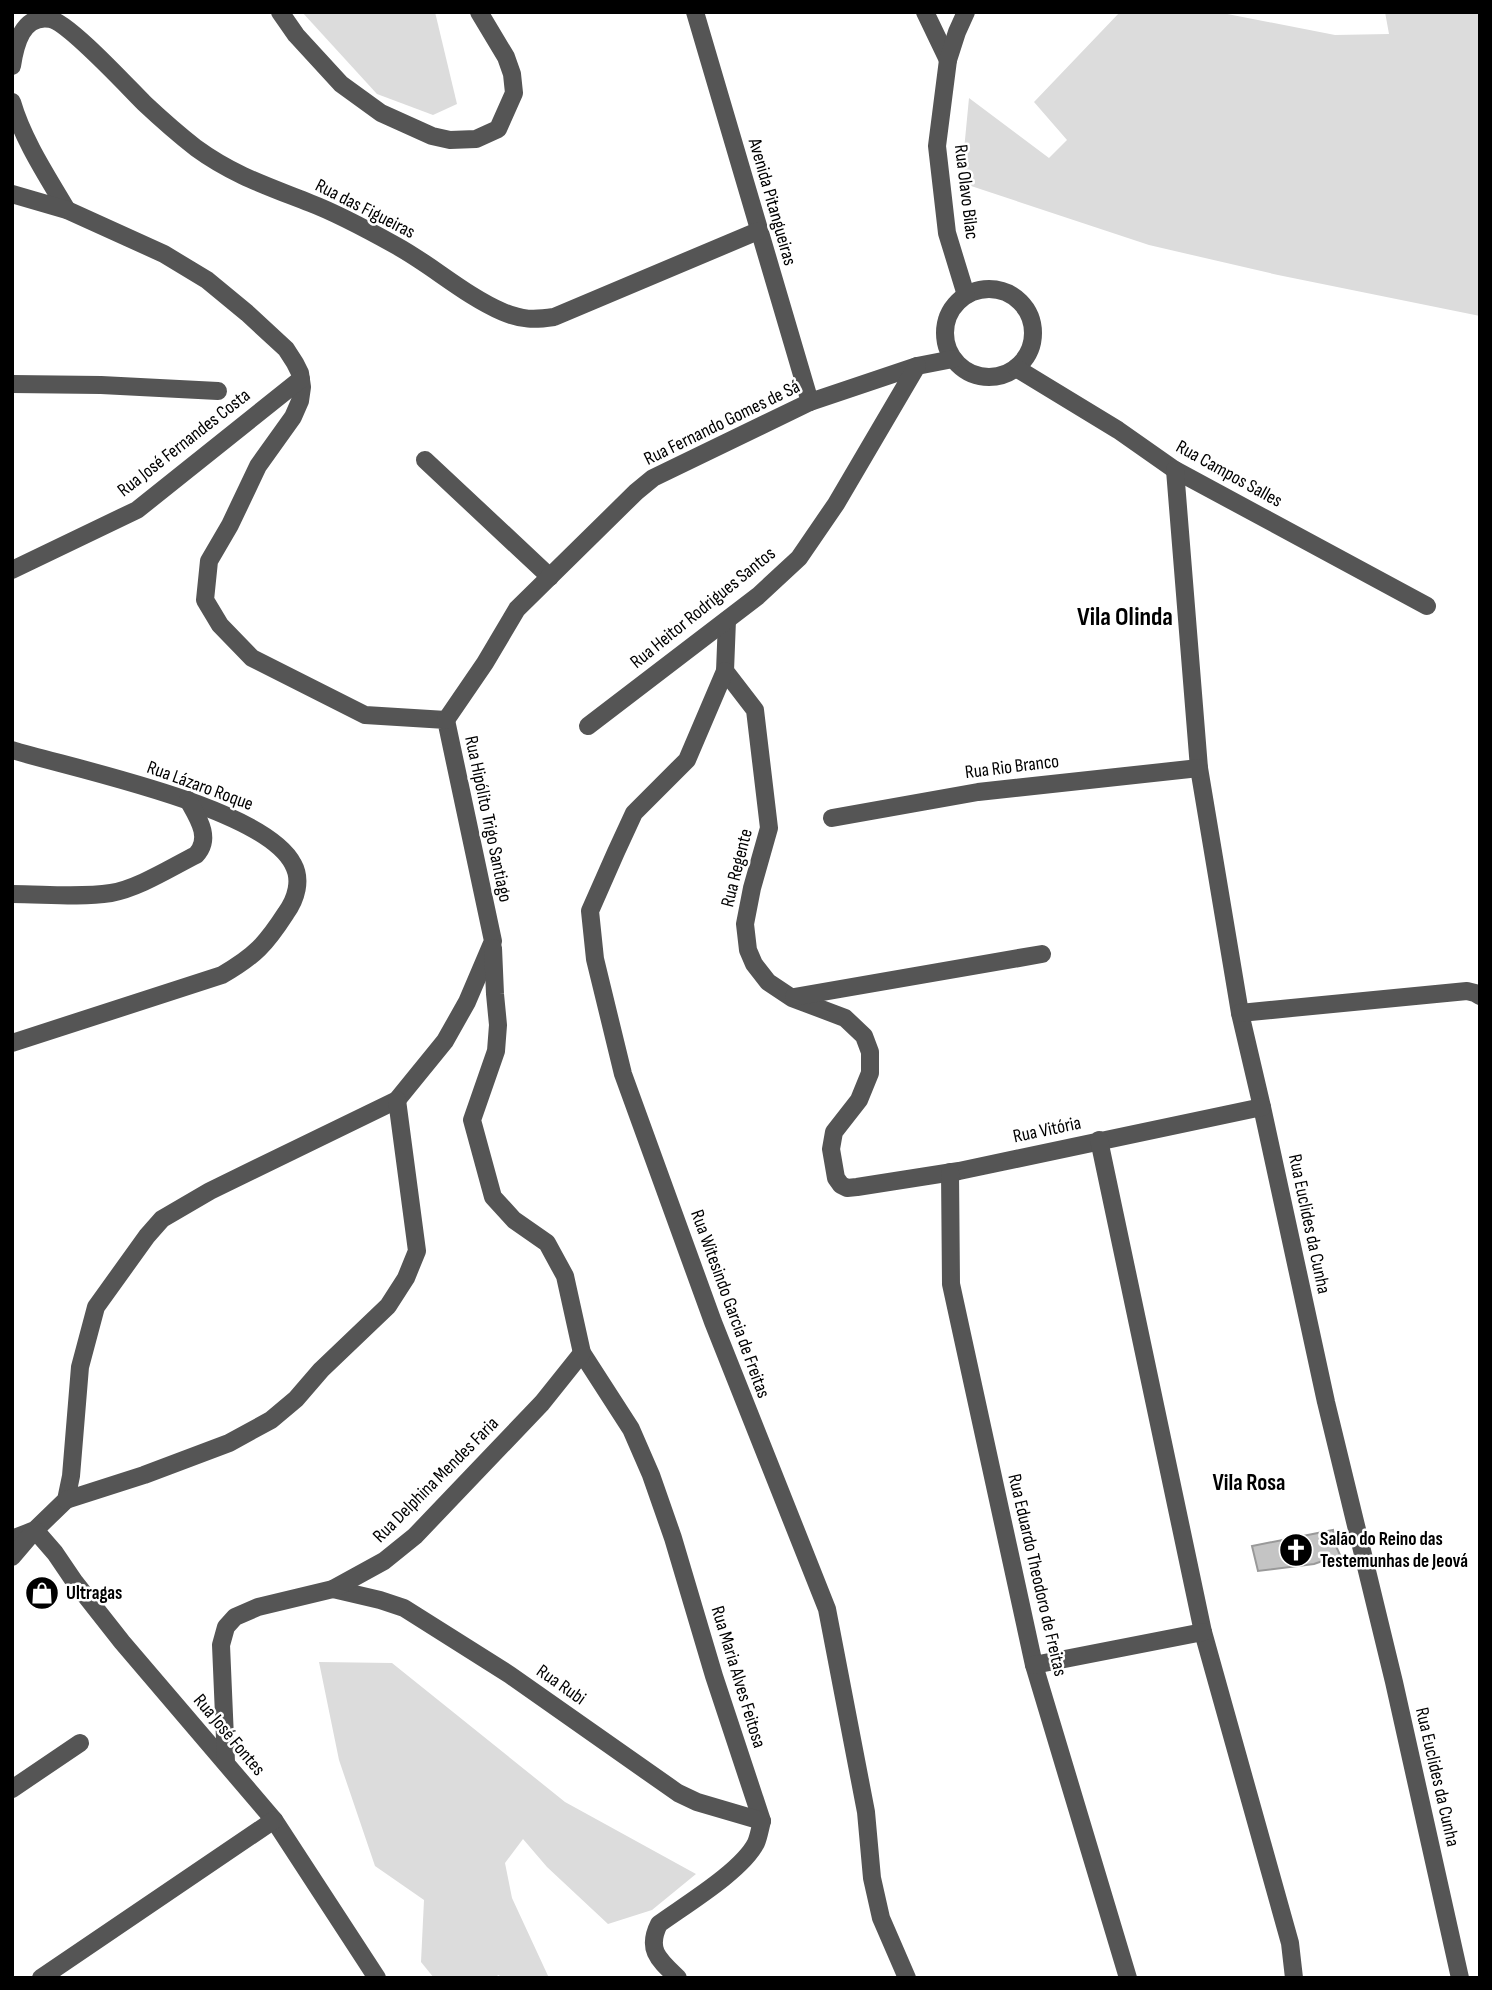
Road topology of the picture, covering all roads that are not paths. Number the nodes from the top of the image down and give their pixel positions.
1 (280, 12) edge
2 (479, 12) edge
3 (695, 12) edge
4 (925, 12) edge
5 (966, 12) edge
6 (947, 60) junction
7 (12, 66) edge
8 (12, 102) edge
9 (12, 194) edge
10 (67, 209) junction
11 (758, 232) junction
12 (966, 295) junction
13 (953, 359) junction
14 (917, 366) junction
15 (1016, 368) junction
16 (301, 379) junction
17 (12, 384) edge
18 (218, 391) dead end
19 (810, 402) junction
20 (425, 460) dead end
21 (1175, 470) junction
22 (12, 570) edge
23 (550, 577) junction
24 (1427, 606) dead end
25 (727, 620) junction
26 (725, 671) junction
27 (446, 720) junction
28 (588, 726) dead end
29 (12, 750) edge
30 (1199, 768) junction
31 (188, 800) junction
32 (832, 818) dead end
33 (12, 894) edge
34 (493, 941) junction
35 (1042, 954) dead end
36 (1480, 996) edge
37 (792, 998) junction
38 (1240, 1013) junction
39 (12, 1043) edge
40 (397, 1100) junction
41 (1262, 1107) junction
42 (1098, 1140) junction
43 (950, 1172) junction
44 (841, 1185) joint
45 (582, 1353) junction
46 (66, 1500) junction
47 (35, 1530) junction
48 (12, 1539) edge
49 (12, 1557) edge
50 (333, 1589) junction
51 (1203, 1632) junction
52 (1034, 1665) junction
53 (80, 1743) dead end
54 (226, 1762) junction
55 (12, 1789) edge
56 (274, 1820) junction
57 (762, 1821) junction
58 (373, 1972) edge
59 (41, 1978) edge
60 (354, 1978) edge
61 (678, 1978) edge
62 (907, 1978) edge
63 (1128, 1978) edge
64 (1294, 1978) edge
65 (1460, 1978) edge

1 - 2 street
3 - 11 street, Avenida Pitangueiras
4 - 6 street
5 - 6 street, Rua Olavo Bilac
6 - 12 street, Rua Olavo Bilac
7 - 11 street, Rua das Figueiras
8 - 10 street
9 - 10 street
10 - 16 street
11 - 19 street, Avenida Pitangueiras
12 - 13 street
12 - 15 street
13 - 14 street, Rua Fernando Gomes de Sá
13 - 15 street
14 - 19 street, Rua Fernando Gomes de Sá
14 - 25 street, Rua Heitor Rodrigues Santos
15 - 21 street, Rua Campos Salles
16 - 22 street, Rua José Fernandes Costa
16 - 27 street, Rua Hipólito Trigo Santiago
17 - 18 street
19 - 23 street, Rua Fernando Gomes de Sá
20 - 23 street
21 - 24 street, Rua Campos Salles
21 - 30 street, Rua Euclides da Cunha
23 - 27 street, Rua Fernando Gomes de Sá
25 - 26 street
25 - 28 street, Rua Heitor Rodrigues Santos
26 - 37 street, Rua Regente
26 - 62 street, Rua Witesindo Garcia de Freitas
27 - 34 street, Rua Hipólito Trigo Santiago
29 - 31 street, Rua Lázaro Roque
30 - 32 street, Rua Rio Branco
30 - 38 street, Rua Euclides da Cunha
31 - 33 street
31 - 39 street, Rua Lázaro Roque
34 - 40 street
34 - 45 street, Rua Hipólito Trigo Santiago
35 - 37 street
36 - 38 street
37 - 44 street, Rua Regente
38 - 41 street, Rua Euclides da Cunha
40 - 46 street
40 - 46 street
41 - 42 street, Rua Vitória
41 - 65 street, Rua Euclides da Cunha
42 - 43 street, Rua Vitória
42 - 51 street
43 - 44 street, Rua Vitória
43 - 52 street, Rua Eduardo Theodoro de Freitas
45 - 50 street, Rua Delphina Mendes Faria
45 - 57 street, Rua Maria Alves Feitosa
46 - 47 street
47 - 48 street
47 - 49 street
47 - 54 street, Rua José Fontes
50 - 54 street, Rua Delphina Mendes Faria
50 - 57 street, Rua Rubi
51 - 52 street
51 - 64 street
52 - 63 street, Rua Eduardo Theodoro de Freitas
53 - 55 street
54 - 56 street, Rua José Fontes
56 - 58 street, Rua José Fontes
56 - 59 street
57 - 61 street
58 - 60 street

